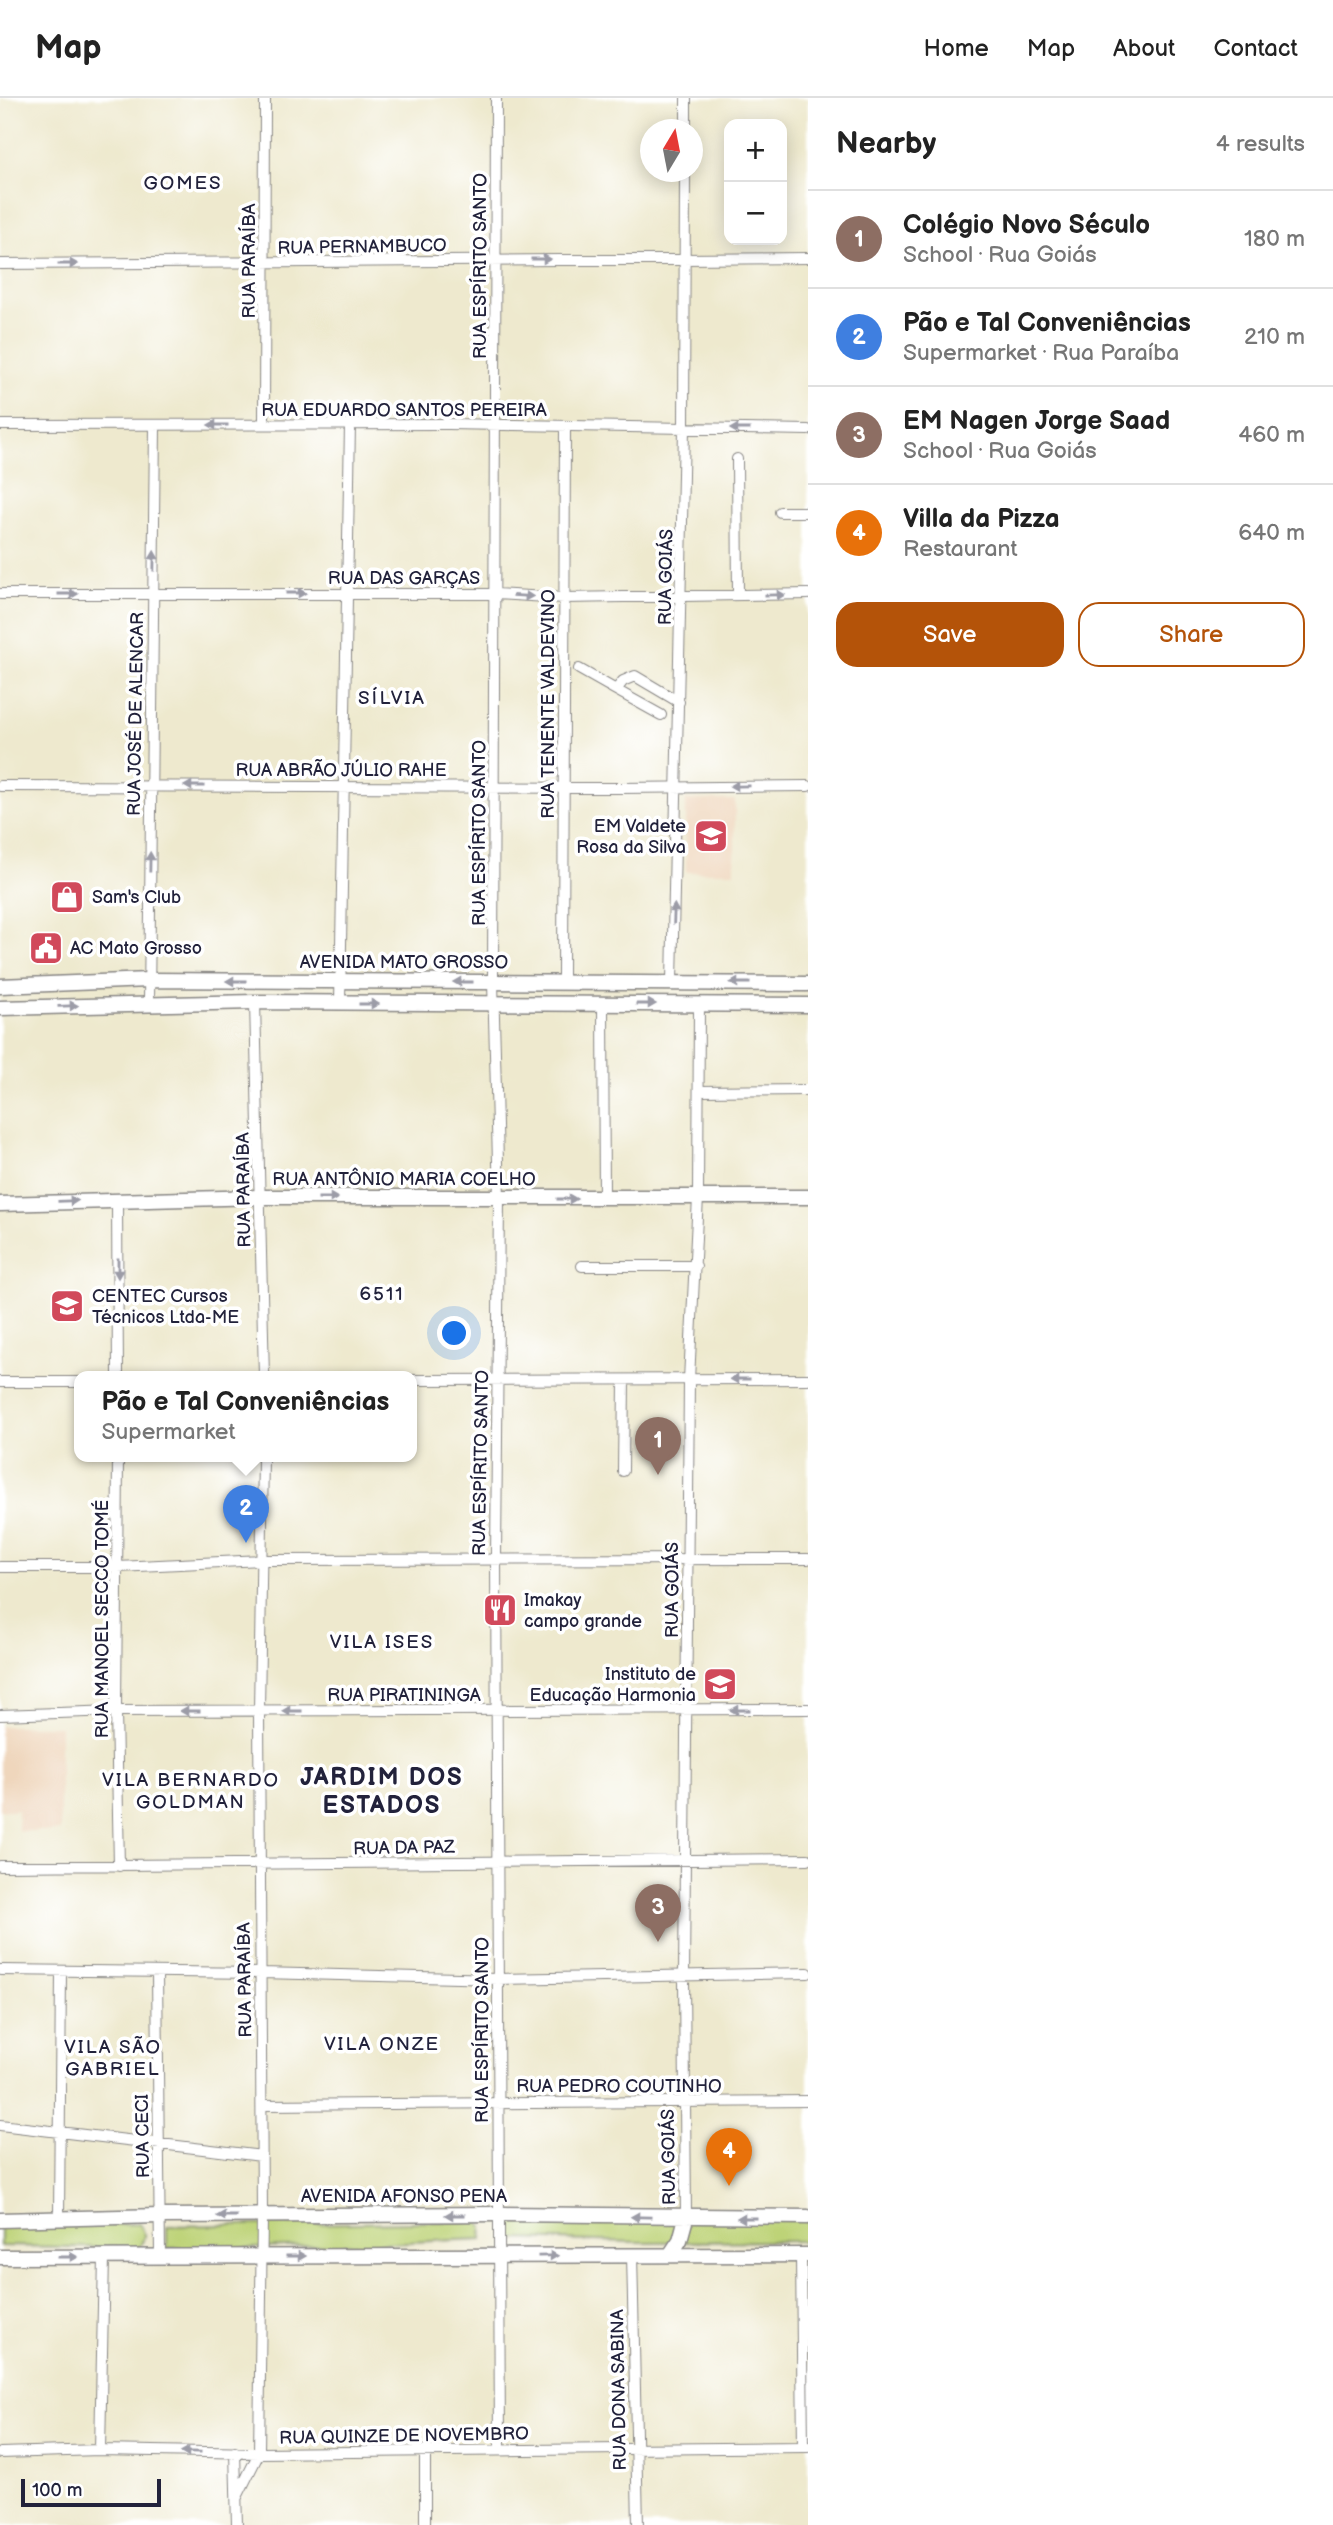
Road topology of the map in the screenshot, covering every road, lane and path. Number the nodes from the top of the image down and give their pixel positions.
1 (265, 98) edge
2 (496, 98) edge
3 (686, 98) edge
4 (686, 119) edge
5 (685, 182) edge
6 (808, 258) edge
7 (684, 259) junction
8 (496, 260) junction
9 (0, 264) edge
10 (265, 264) junction
11 (264, 424) junction
12 (350, 424) junction
13 (0, 425) edge
14 (155, 425) junction
15 (496, 425) junction
16 (565, 427) junction
17 (684, 429) junction
18 (808, 430) edge
19 (737, 459) dead end
20 (780, 512) dead end
21 (808, 512) edge
22 (154, 593) junction
23 (346, 593) junction
24 (0, 594) edge
25 (495, 594) junction
26 (808, 594) edge
27 (681, 595) junction
28 (738, 595) junction
29 (564, 598) junction
30 (579, 669) dead end
31 (616, 690) junction
32 (679, 702) junction
33 (661, 715) dead end
34 (151, 785) junction
35 (0, 786) edge
36 (344, 786) junction
37 (808, 786) edge
38 (495, 787) junction
39 (563, 788) junction
40 (678, 788) junction
41 (149, 980) junction
42 (341, 981) junction
43 (563, 981) junction
44 (494, 982) junction
45 (678, 982) junction
46 (711, 983) junction
47 (808, 984) edge
48 (0, 986) edge
49 (255, 1002) junction
50 (340, 1003) junction
51 (149, 1004) junction
52 (495, 1004) junction
53 (603, 1004) junction
54 (692, 1004) junction
55 (808, 1005) edge
56 (0, 1008) edge
57 (808, 1090) edge
58 (699, 1091) junction
59 (698, 1196) junction
60 (808, 1197) edge
61 (260, 1198) junction
62 (499, 1198) junction
63 (604, 1199) junction
64 (117, 1200) junction
65 (0, 1204) edge
66 (582, 1266) dead end
67 (696, 1266) junction
68 (118, 1371) edge
69 (264, 1371) edge
70 (808, 1379) edge
71 (417, 1380) edge
72 (498, 1380) junction
73 (624, 1380) junction
74 (689, 1380) junction
75 (0, 1382) edge
76 (74, 1382) edge
77 (118, 1462) edge
78 (263, 1462) edge
79 (624, 1471) dead end
80 (496, 1559) junction
81 (808, 1559) edge
82 (262, 1560) junction
83 (688, 1560) junction
84 (0, 1567) edge
85 (118, 1567) junction
86 (808, 1709) edge
87 (688, 1710) junction
88 (259, 1711) junction
89 (498, 1711) junction
90 (116, 1712) junction
91 (0, 1715) edge
92 (685, 1858) junction
93 (808, 1859) edge
94 (497, 1862) junction
95 (258, 1865) junction
96 (0, 1866) edge
97 (119, 1866) junction
98 (0, 1970) edge
99 (61, 1971) junction
100 (158, 1972) junction
101 (261, 1973) junction
102 (808, 1973) edge
103 (684, 1977) junction
104 (498, 1979) junction
105 (684, 2101) junction
106 (808, 2101) edge
107 (498, 2102) junction
108 (262, 2105) junction
109 (0, 2125) edge
110 (61, 2131) junction
111 (159, 2144) junction
112 (262, 2156) junction
113 (500, 2214) junction
114 (160, 2216) junction
115 (262, 2216) junction
116 (808, 2217) edge
117 (59, 2218) junction
118 (686, 2218) junction
119 (0, 2220) edge
120 (632, 2255) junction
121 (670, 2255) junction
122 (804, 2255) edge
123 (261, 2256) junction
124 (500, 2256) junction
125 (0, 2257) edge
126 (104, 2257) junction
127 (160, 2257) junction
128 (805, 2447) edge
129 (636, 2449) junction
130 (100, 2450) junction
131 (425, 2450) junction
132 (500, 2450) junction
133 (235, 2452) junction
134 (0, 2453) edge
135 (259, 2453) junction
136 (237, 2497) junction
137 (237, 2525) edge
138 (425, 2525) edge
139 (638, 2525) edge

1 - 10 street, RUA PARAÍBA
2 - 8 street, RUA ESPÍRITO SANTO
3 - 4 street
5 - 7 street, RUA GOIÁS
6 - 7 street, RUA PERNAMBUCO
8 -> 7 street, RUA PERNAMBUCO
7 - 17 street, RUA GOIÁS
8 - 10 street, RUA PERNAMBUCO
8 - 15 street, RUA ESPÍRITO SANTO
9 -> 10 street, RUA PERNAMBUCO
10 - 11 street, RUA PARAÍBA
11 - 12 street, RUA EDUARDO SANTOS PEREIRA
11 -> 14 street, RUA EDUARDO SANTOS PEREIRA
12 - 15 street, RUA EDUARDO SANTOS PEREIRA
12 - 23 street
13 - 14 street, RUA EDUARDO SANTOS PEREIRA
22 -> 14 street, RUA JOSÉ DE ALENCAR
15 - 16 street, RUA EDUARDO SANTOS PEREIRA
15 - 25 street, RUA ESPÍRITO SANTO
16 - 17 street, RUA EDUARDO SANTOS PEREIRA
16 - 29 street, RUA TENENTE VALDEVINO
18 -> 17 street, RUA EDUARDO SANTOS PEREIRA
17 - 27 street, RUA GOIÁS
19 - 28 street
20 - 21 street
22 -> 23 street, RUA DAS GARÇAS
24 -> 22 street, RUA DAS GARÇAS
22 - 34 street, RUA JOSÉ DE ALENCAR
23 - 25 street, RUA DAS GARÇAS
23 - 36 street
25 -> 29 street, RUA DAS GARÇAS
25 - 38 street, RUA ESPÍRITO SANTO
28 -> 26 street, RUA DAS GARÇAS
27 - 28 street, RUA DAS GARÇAS
27 - 29 street, RUA DAS GARÇAS
27 - 32 street, RUA GOIÁS
29 - 39 street, RUA TENENTE VALDEVINO
30 - 31 street
31 - 32 street
31 - 33 street
32 - 40 street, RUA GOIÁS
34 - 35 street, RUA ABRÃO JÚLIO RAHE
36 -> 34 street, RUA ABRÃO JÚLIO RAHE
41 -> 34 street, RUA JOSÉ DE ALENCAR
36 - 38 street, RUA ABRÃO JÚLIO RAHE
36 - 42 street
37 -> 40 street, RUA ABRÃO JÚLIO RAHE
38 - 39 street, RUA ABRÃO JÚLIO RAHE
38 - 44 street, RUA ESPÍRITO SANTO
39 - 40 street, RUA ABRÃO JÚLIO RAHE
39 - 43 street, RUA TENENTE VALDEVINO
45 -> 40 street, RUA GOIÁS
42 -> 41 main road, AVENIDA MATO GROSSO
41 - 48 main road, AVENIDA MATO GROSSO
41 - 51 street, RUA JOSÉ DE ALENCAR
44 -> 42 main road, AVENIDA MATO GROSSO
42 - 50 street
43 - 44 main road, AVENIDA MATO GROSSO
43 - 45 main road, AVENIDA MATO GROSSO
44 - 52 street, RUA ESPÍRITO SANTO
45 - 46 main road, AVENIDA MATO GROSSO
45 - 54 main road
47 -> 46 main road, AVENIDA MATO GROSSO
46 - 54 main road
49 - 50 main road
49 - 51 main road
49 - 61 street, RUA PARAÍBA
50 -> 52 main road
56 -> 51 main road
52 - 53 main road
52 - 62 street, RUA ESPÍRITO SANTO
53 -> 54 main road
53 - 63 street
54 - 55 main road
54 - 58 street, RUA GOIÁS
57 - 58 street
58 - 59 street, RUA GOIÁS
59 - 60 main road, RUA ANTÔNIO MARIA COELHO
59 - 63 main road, RUA ANTÔNIO MARIA COELHO
59 - 67 street, RUA GOIÁS
61 -> 62 main road, RUA ANTÔNIO MARIA COELHO
61 - 64 main road, RUA ANTÔNIO MARIA COELHO
61 - 69 street, RUA PARAÍBA
62 -> 63 main road, RUA ANTÔNIO MARIA COELHO
62 - 72 street, RUA ESPÍRITO SANTO
65 -> 64 main road, RUA ANTÔNIO MARIA COELHO
64 -> 68 street
66 - 67 street
67 - 74 street, RUA GOIÁS
70 -> 74 street
71 - 72 street
72 - 73 street
72 - 80 street, RUA ESPÍRITO SANTO
73 - 74 street
73 - 79 street
74 - 83 street, RUA GOIÁS
75 - 76 street
77 - 85 street, RUA MANOEL SECCO TOMÉ
78 - 82 street, RUA PARAÍBA
80 - 82 street
80 - 83 street
80 - 89 street, RUA ESPÍRITO SANTO
81 - 83 street
82 - 85 street
82 - 88 street, RUA PARAÍBA
83 - 87 street, RUA GOIÁS
84 - 85 street
85 - 90 street, RUA MANOEL SECCO TOMÉ
86 -> 87 street, RUA PIRATININGA
87 - 89 street, RUA PIRATININGA
87 - 92 street, RUA GOIÁS
89 -> 88 street, RUA PIRATININGA
88 -> 90 street, RUA PIRATININGA
88 - 95 street, RUA PARAÍBA
89 - 94 street, RUA ESPÍRITO SANTO
90 - 91 street, RUA PIRATININGA
90 - 97 street, RUA MANOEL SECCO TOMÉ
92 - 93 street, RUA DA PAZ
92 - 94 street, RUA DA PAZ
92 - 103 street, RUA GOIÁS
94 - 95 street, RUA DA PAZ
94 - 104 street, RUA ESPÍRITO SANTO
95 - 97 street, RUA DA PAZ
95 - 101 street, RUA PARAÍBA
96 - 97 street, RUA DA PAZ
98 - 99 street
99 - 100 street
99 - 110 street
100 - 101 street
100 - 111 street, RUA CECI
101 - 104 street
101 - 108 street, RUA PARAÍBA
102 - 103 street
103 - 104 street
103 - 105 street, RUA GOIÁS
104 - 107 street, RUA ESPÍRITO SANTO
105 - 106 street, RUA PEDRO COUTINHO
105 - 107 street, RUA PEDRO COUTINHO
105 - 118 street, RUA GOIÁS
107 - 108 street, RUA PEDRO COUTINHO
107 - 113 street, RUA ESPÍRITO SANTO
108 - 112 street, RUA PARAÍBA
109 - 110 street
110 - 111 street
110 - 117 street
111 - 112 street
111 - 114 street, RUA CECI
112 - 115 street, RUA PARAÍBA
113 -> 115 main road, AVENIDA AFONSO PENA
118 -> 113 main road, AVENIDA AFONSO PENA
113 - 124 street, RUA ESPÍRITO SANTO
115 -> 114 main road, AVENIDA AFONSO PENA
114 - 117 main road, AVENIDA AFONSO PENA
114 - 127 street, RUA CECI
115 - 123 street, RUA PARAÍBA
116 -> 118 main road, AVENIDA AFONSO PENA
117 - 119 main road, AVENIDA AFONSO PENA
118 - 121 main road
120 - 121 main road
124 -> 120 main road
120 - 129 street, RUA DONA SABINA
121 - 122 main road
122 - 128 street
123 -> 124 main road
123 - 127 main road
123 - 135 street, RUA PARAÍBA
124 - 132 street, RUA ESPÍRITO SANTO
125 -> 126 main road
126 - 127 main road
126 - 130 street
128 - 129 street, RUA QUINZE DE NOVEMBRO
129 - 132 street, RUA QUINZE DE NOVEMBRO
129 - 139 street, RUA DONA SABINA
133 -> 130 street, RUA QUINZE DE NOVEMBRO
130 - 134 street, RUA QUINZE DE NOVEMBRO
131 - 132 street, RUA QUINZE DE NOVEMBRO
131 - 135 street, RUA QUINZE DE NOVEMBRO
131 - 138 street
133 - 135 street, RUA QUINZE DE NOVEMBRO
133 - 136 street
135 - 136 street, RUA PARAÍBA
136 - 137 street

